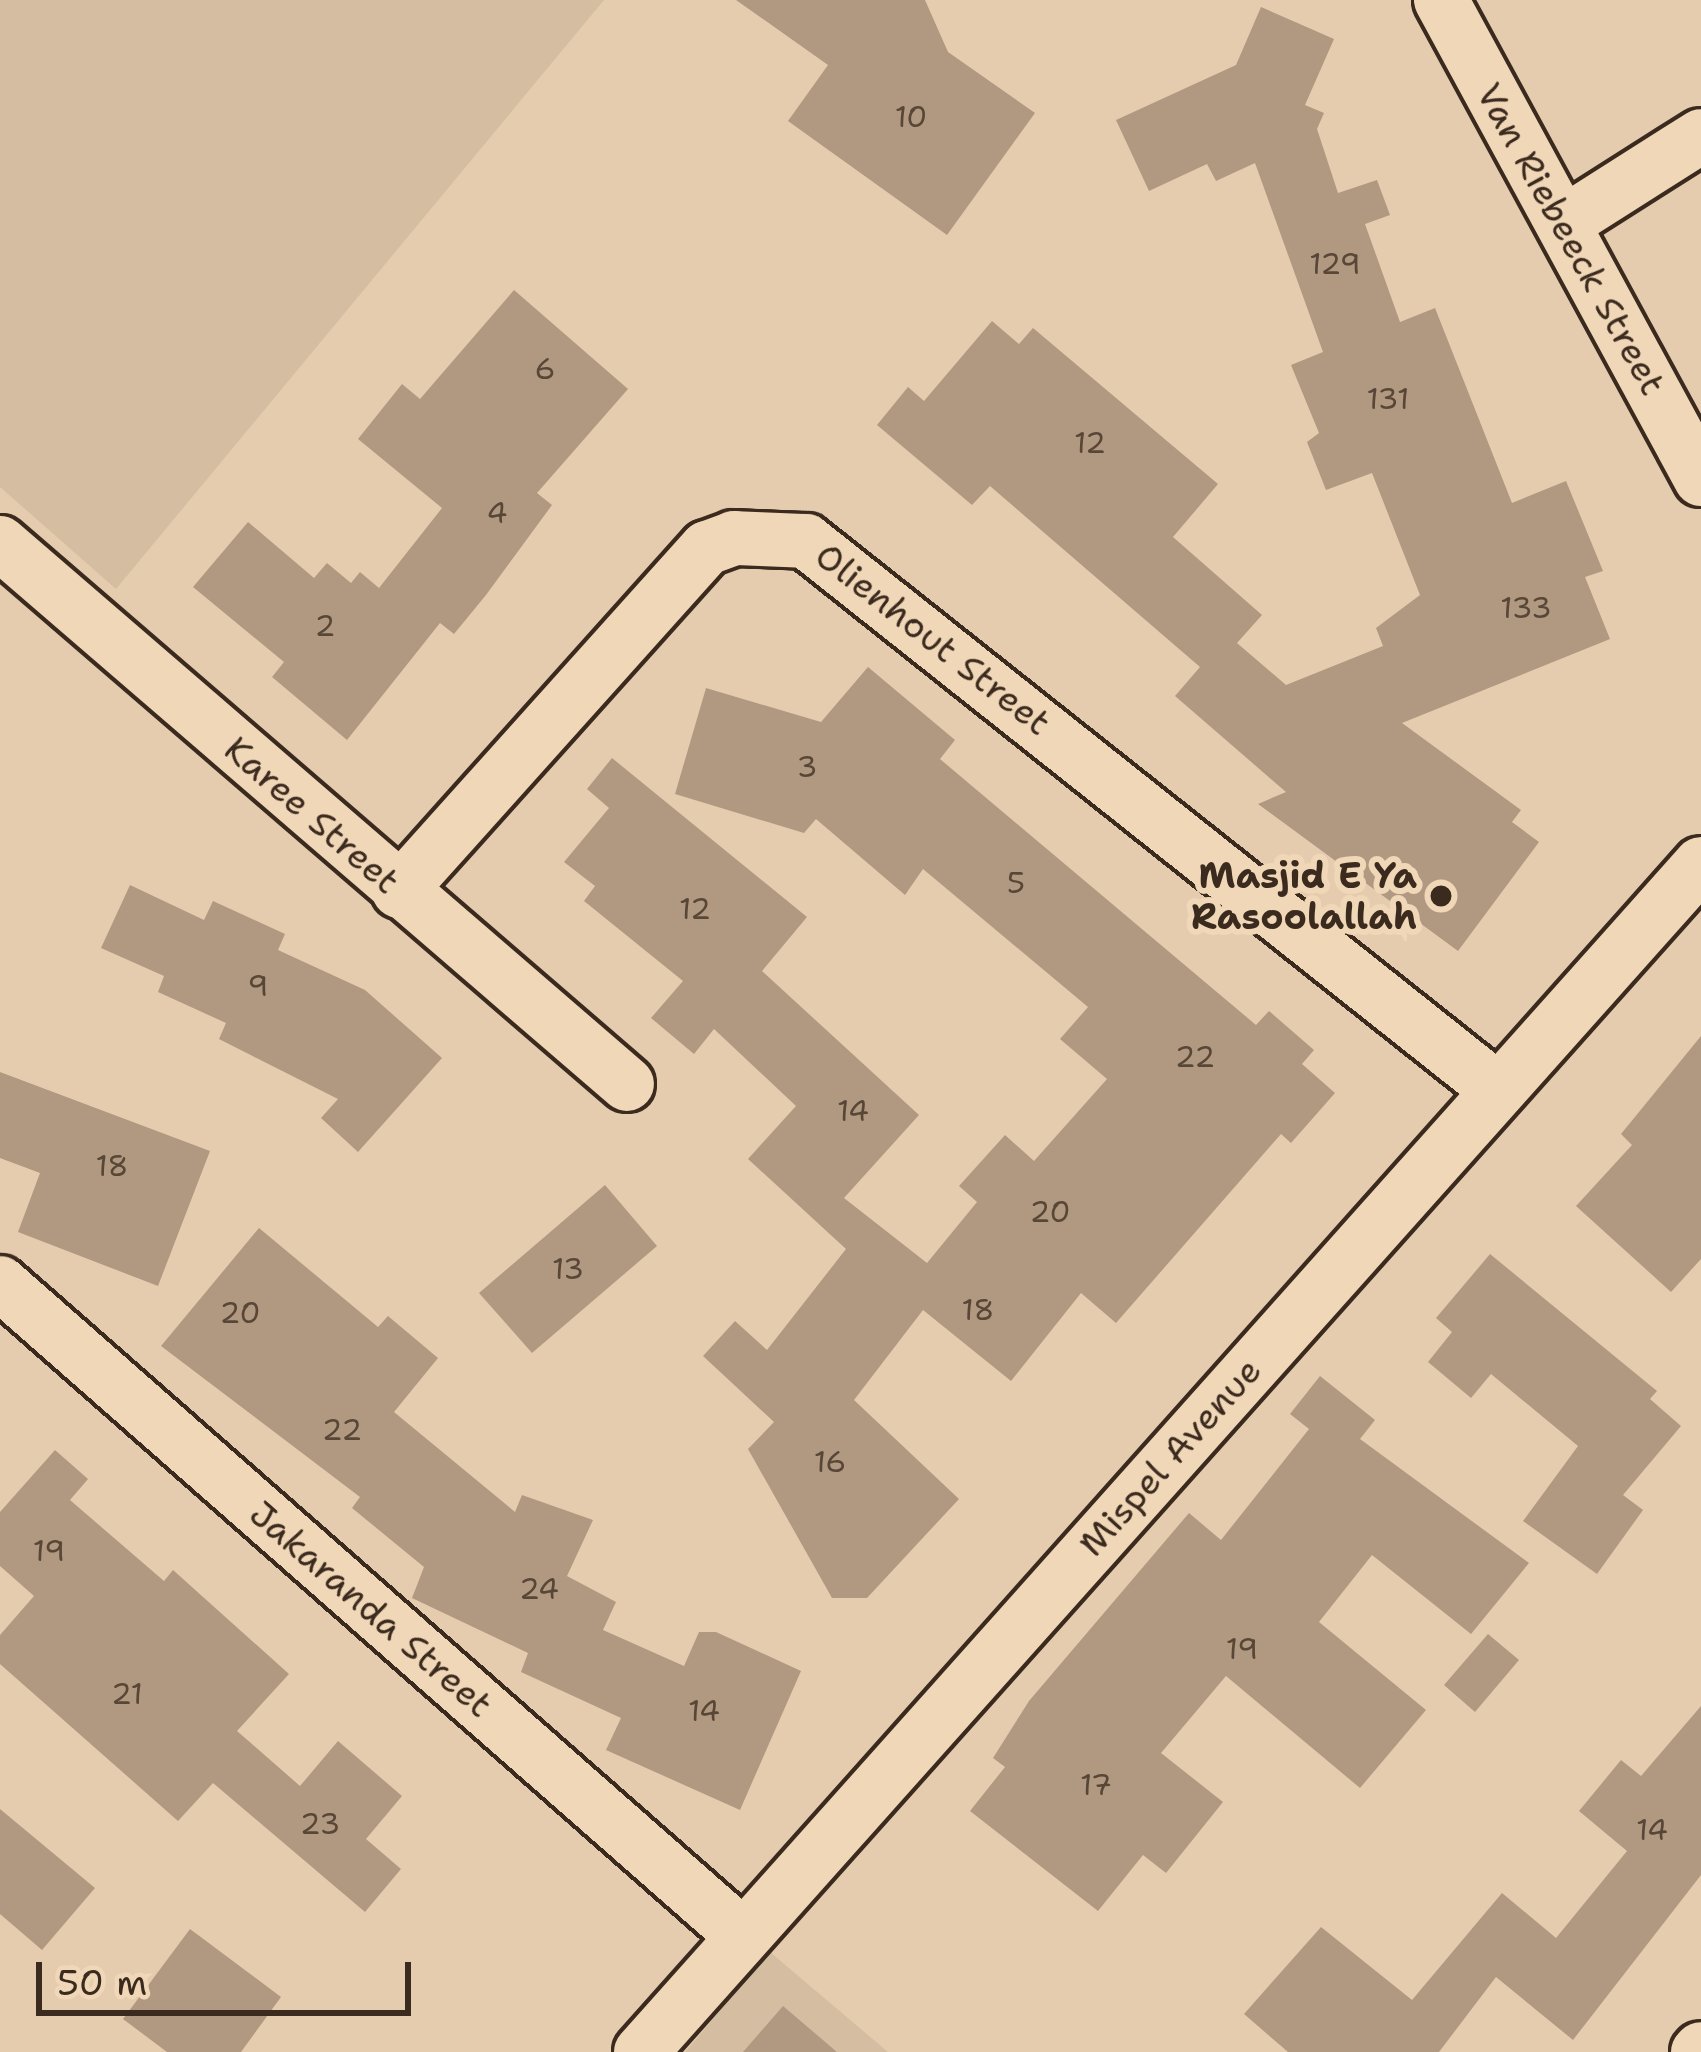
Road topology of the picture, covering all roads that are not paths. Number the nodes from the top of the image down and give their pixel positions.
1 (1441, 0) edge
2 (1701, 136) edge
3 (1564, 223) junction
4 (1701, 479) edge
5 (0, 543) edge
6 (1701, 864) edge
7 (399, 891) junction
8 (627, 1084) dead end
9 (1498, 1090) junction
10 (0, 1283) edge
11 (742, 1935) junction
12 (641, 2052) edge

1 - 3 street, Van Riebeeck Street
2 - 3 street
3 - 4 street, Van Riebeeck Street
5 - 7 street, Karee Street
6 - 9 street, Mispel Avenue
7 - 8 street, Karee Street
7 - 9 street, Olienhout Street
9 - 11 street, Mispel Avenue
10 - 11 street, Jakaranda Street
11 - 12 street, Mispel Avenue

